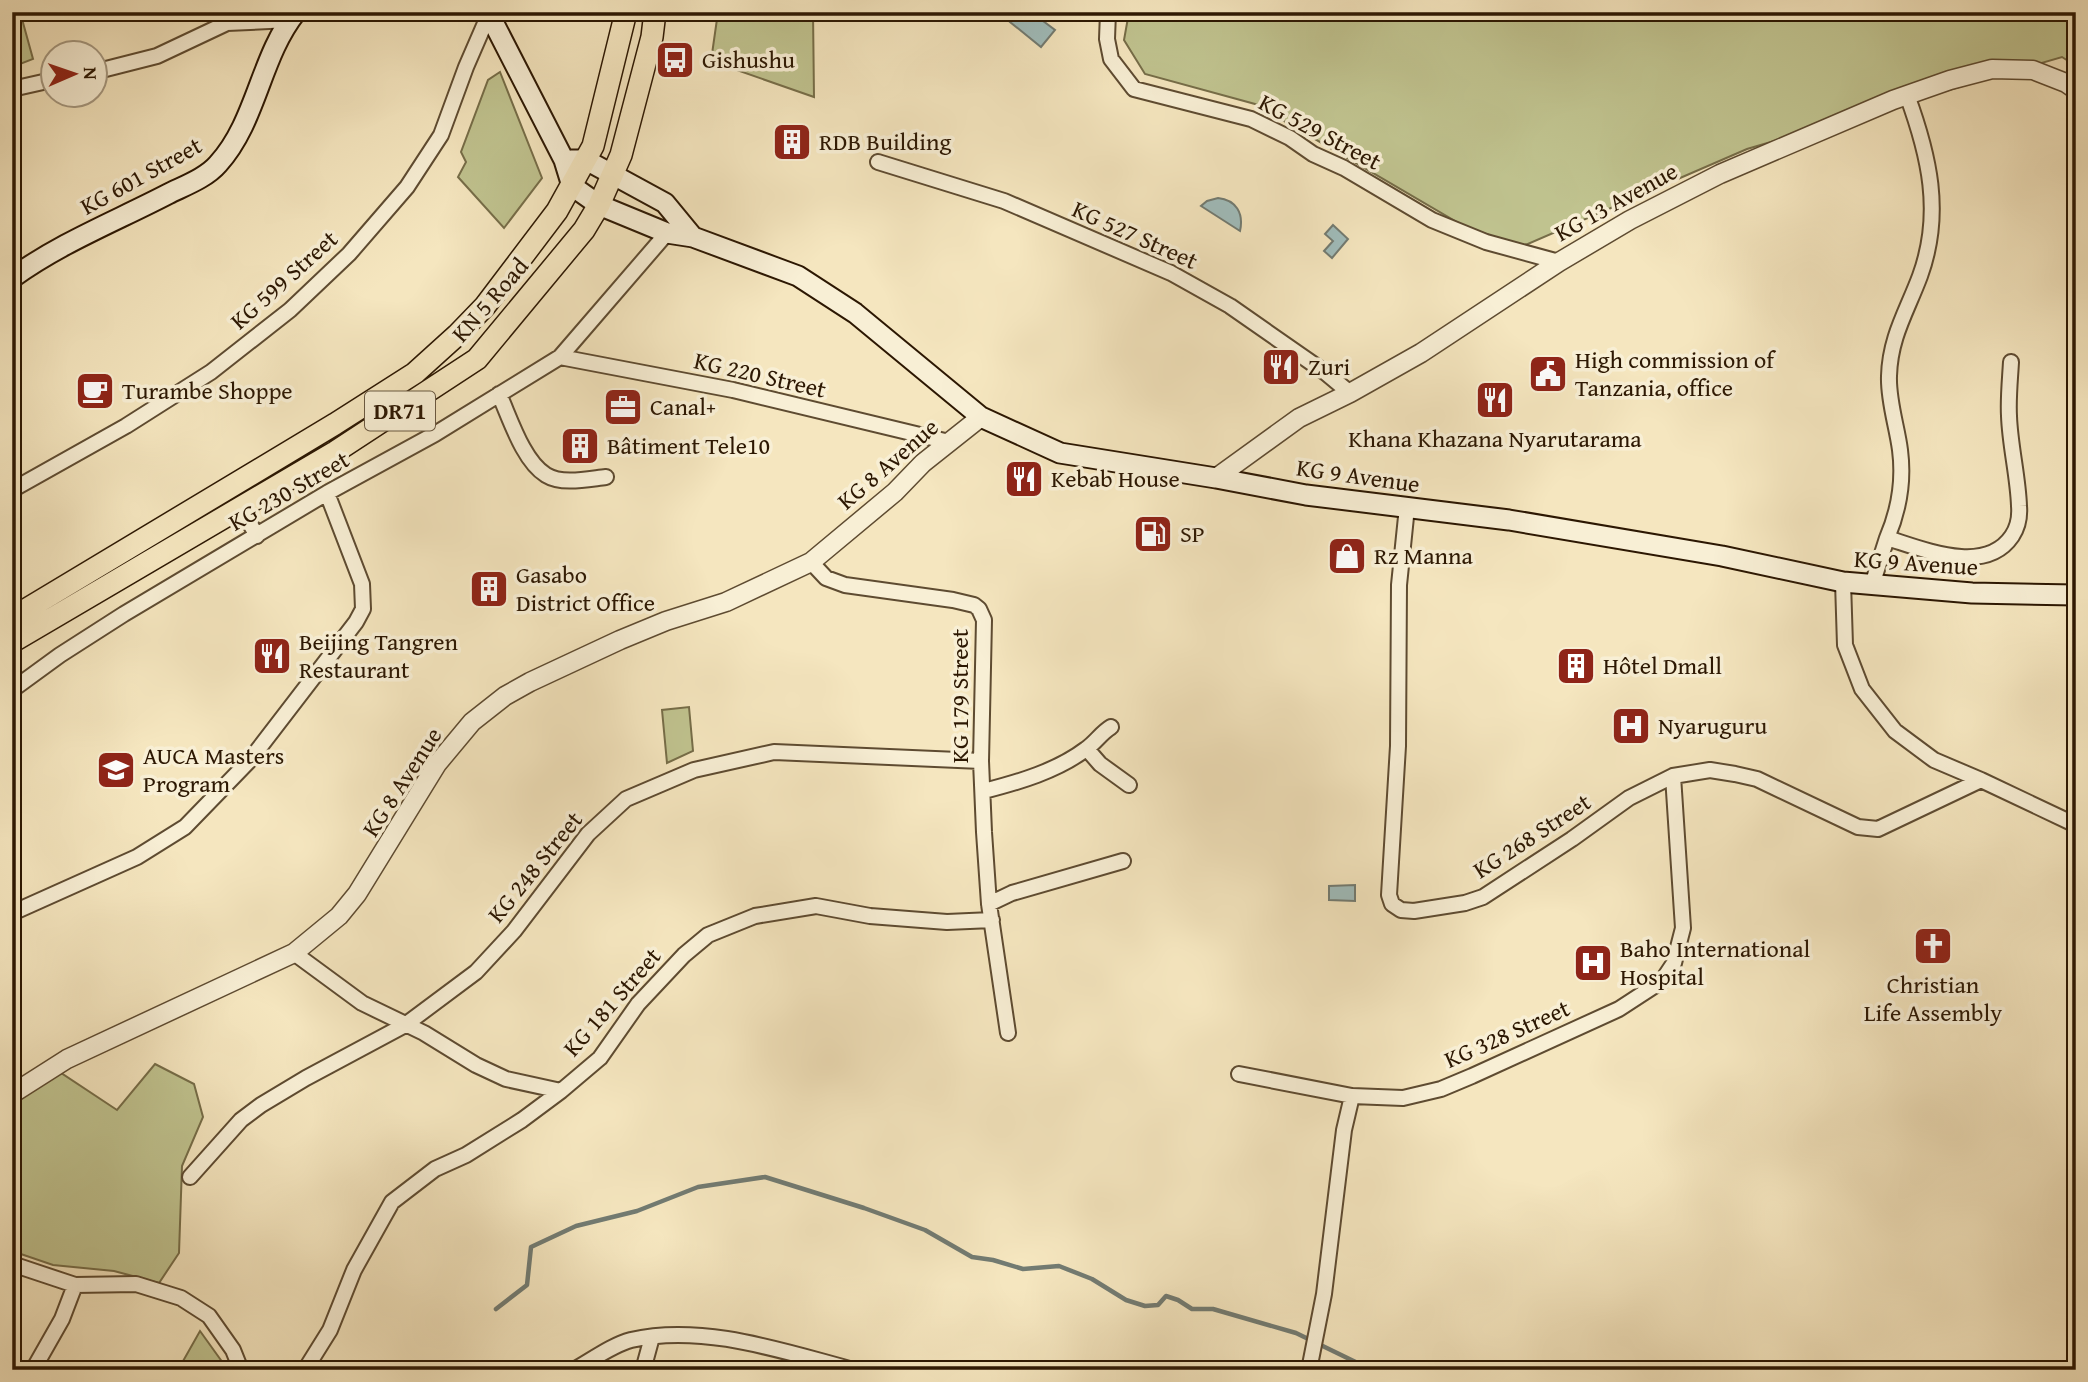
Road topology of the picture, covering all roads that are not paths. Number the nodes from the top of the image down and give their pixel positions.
1 (626, 12) edge
2 (655, 12) edge
3 (1108, 12) edge
4 (489, 13) edge
5 (293, 16) edge
6 (223, 18) edge
7 (108, 68) edge
8 (38, 83) edge
9 (12, 89) edge
10 (2076, 90) edge
11 (1907, 95) junction
12 (564, 160) junction
13 (586, 160) junction
14 (878, 162) dead end
15 (612, 176) junction
16 (572, 186) junction
17 (599, 205) junction
18 (667, 233) junction
19 (693, 237) junction
20 (1559, 262) junction
21 (12, 278) edge
22 (560, 357) junction
23 (2011, 362) dead end
24 (1350, 393) junction
25 (499, 394) junction
26 (981, 417) junction
27 (949, 442) junction
28 (606, 477) dead end
29 (1216, 478) junction
30 (12, 490) edge
31 (327, 493) junction
32 (1407, 507) junction
33 (241, 508) junction
34 (257, 536) junction
35 (1888, 538) junction
36 (811, 562) junction
37 (1843, 582) junction
38 (1872, 584) junction
39 (2076, 595) edge
40 (12, 618) edge
41 (12, 642) edge
42 (12, 690) edge
43 (1111, 727) dead end
44 (1087, 748) junction
45 (981, 761) junction
46 (1673, 776) junction
47 (1981, 780) junction
48 (1129, 785) dead end
49 (984, 791) junction
50 (2076, 825) edge
51 (1122, 861) dead end
52 (989, 904) junction
53 (12, 913) edge
54 (992, 920) junction
55 (294, 953) junction
56 (405, 1025) junction
57 (1008, 1033) dead end
58 (1239, 1074) dead end
59 (561, 1091) junction
60 (12, 1094) edge
61 (1352, 1096) junction
62 (190, 1177) dead end
63 (12, 1264) edge
64 (75, 1285) junction
65 (652, 1337) junction
66 (33, 1370) edge
67 (242, 1370) edge
68 (305, 1370) edge
69 (574, 1370) edge
70 (643, 1370) edge
71 (855, 1370) edge
72 (1309, 1370) edge

1 - 13 main road, KN 5 Road / DR71
2 - 15 main road, KN 5 Road / DR71
3 - 20 street, KG 529 Street
4 - 12 main road
4 - 30 street, KG 599 Street
5 - 6 street
5 - 21 main road, KG 601 Street
6 - 7 street
8 - 9 street
10 - 11 street, KG 13 Avenue
11 - 20 street, KG 13 Avenue
11 - 35 street
12 - 13 main road
12 - 16 main road
13 - 15 main road
13 - 16 main road, KN 5 Road / DR71
14 - 24 street, KG 527 Street
15 - 17 main road, KN 5 Road / DR71
15 - 19 main road
16 - 17 main road, KG 9 Avenue
16 - 40 main road, KN 5 Road / DR71
17 - 18 main road, KG 9 Avenue
17 - 33 main road, KN 5 Road / DR71
18 - 19 main road, KG 9 Avenue
18 - 22 street, KG 230 Street
19 - 26 main road, KG 9 Avenue
20 - 24 street, KG 13 Avenue
22 - 25 street, KG 230 Street
22 - 27 street, KG 220 Street
23 - 35 street
24 - 29 street, KG 13 Avenue
25 - 28 street
25 - 31 street, KG 230 Street
26 - 27 street, KG 8 Avenue
26 - 29 main road, KG 9 Avenue
27 - 36 street, KG 8 Avenue
29 - 32 main road, KG 9 Avenue
31 - 34 street, KG 230 Street
31 - 53 street
32 - 37 main road, KG 9 Avenue
32 - 46 street, KG 268 Street
33 - 34 street
33 - 41 main road, KN 5 Road / DR71
34 - 42 street, KG 230 Street
35 - 38 street
36 - 45 street, KG 179 Street
36 - 55 street, KG 8 Avenue
37 - 38 main road, KG 9 Avenue
37 - 47 street
38 - 39 main road, KG 9 Avenue
43 - 44 street
44 - 48 street
44 - 49 street
45 - 49 street, KG 179 Street
45 - 56 street, KG 248 Street
46 - 47 street, KG 268 Street
46 - 61 street, KG 328 Street
47 - 50 street
49 - 52 street, KG 179 Street
51 - 52 street
52 - 54 street, KG 179 Street
54 - 57 street, KG 179 Street
54 - 59 street, KG 181 Street
55 - 56 street, KG 181 Street
55 - 60 street, KG 8 Avenue
56 - 59 street, KG 181 Street
56 - 62 street, KG 248 Street
58 - 61 street, KG 328 Street
59 - 68 street
61 - 72 street
63 - 64 street
64 - 66 street
64 - 67 street
65 - 69 street
65 - 70 street
65 - 71 street

